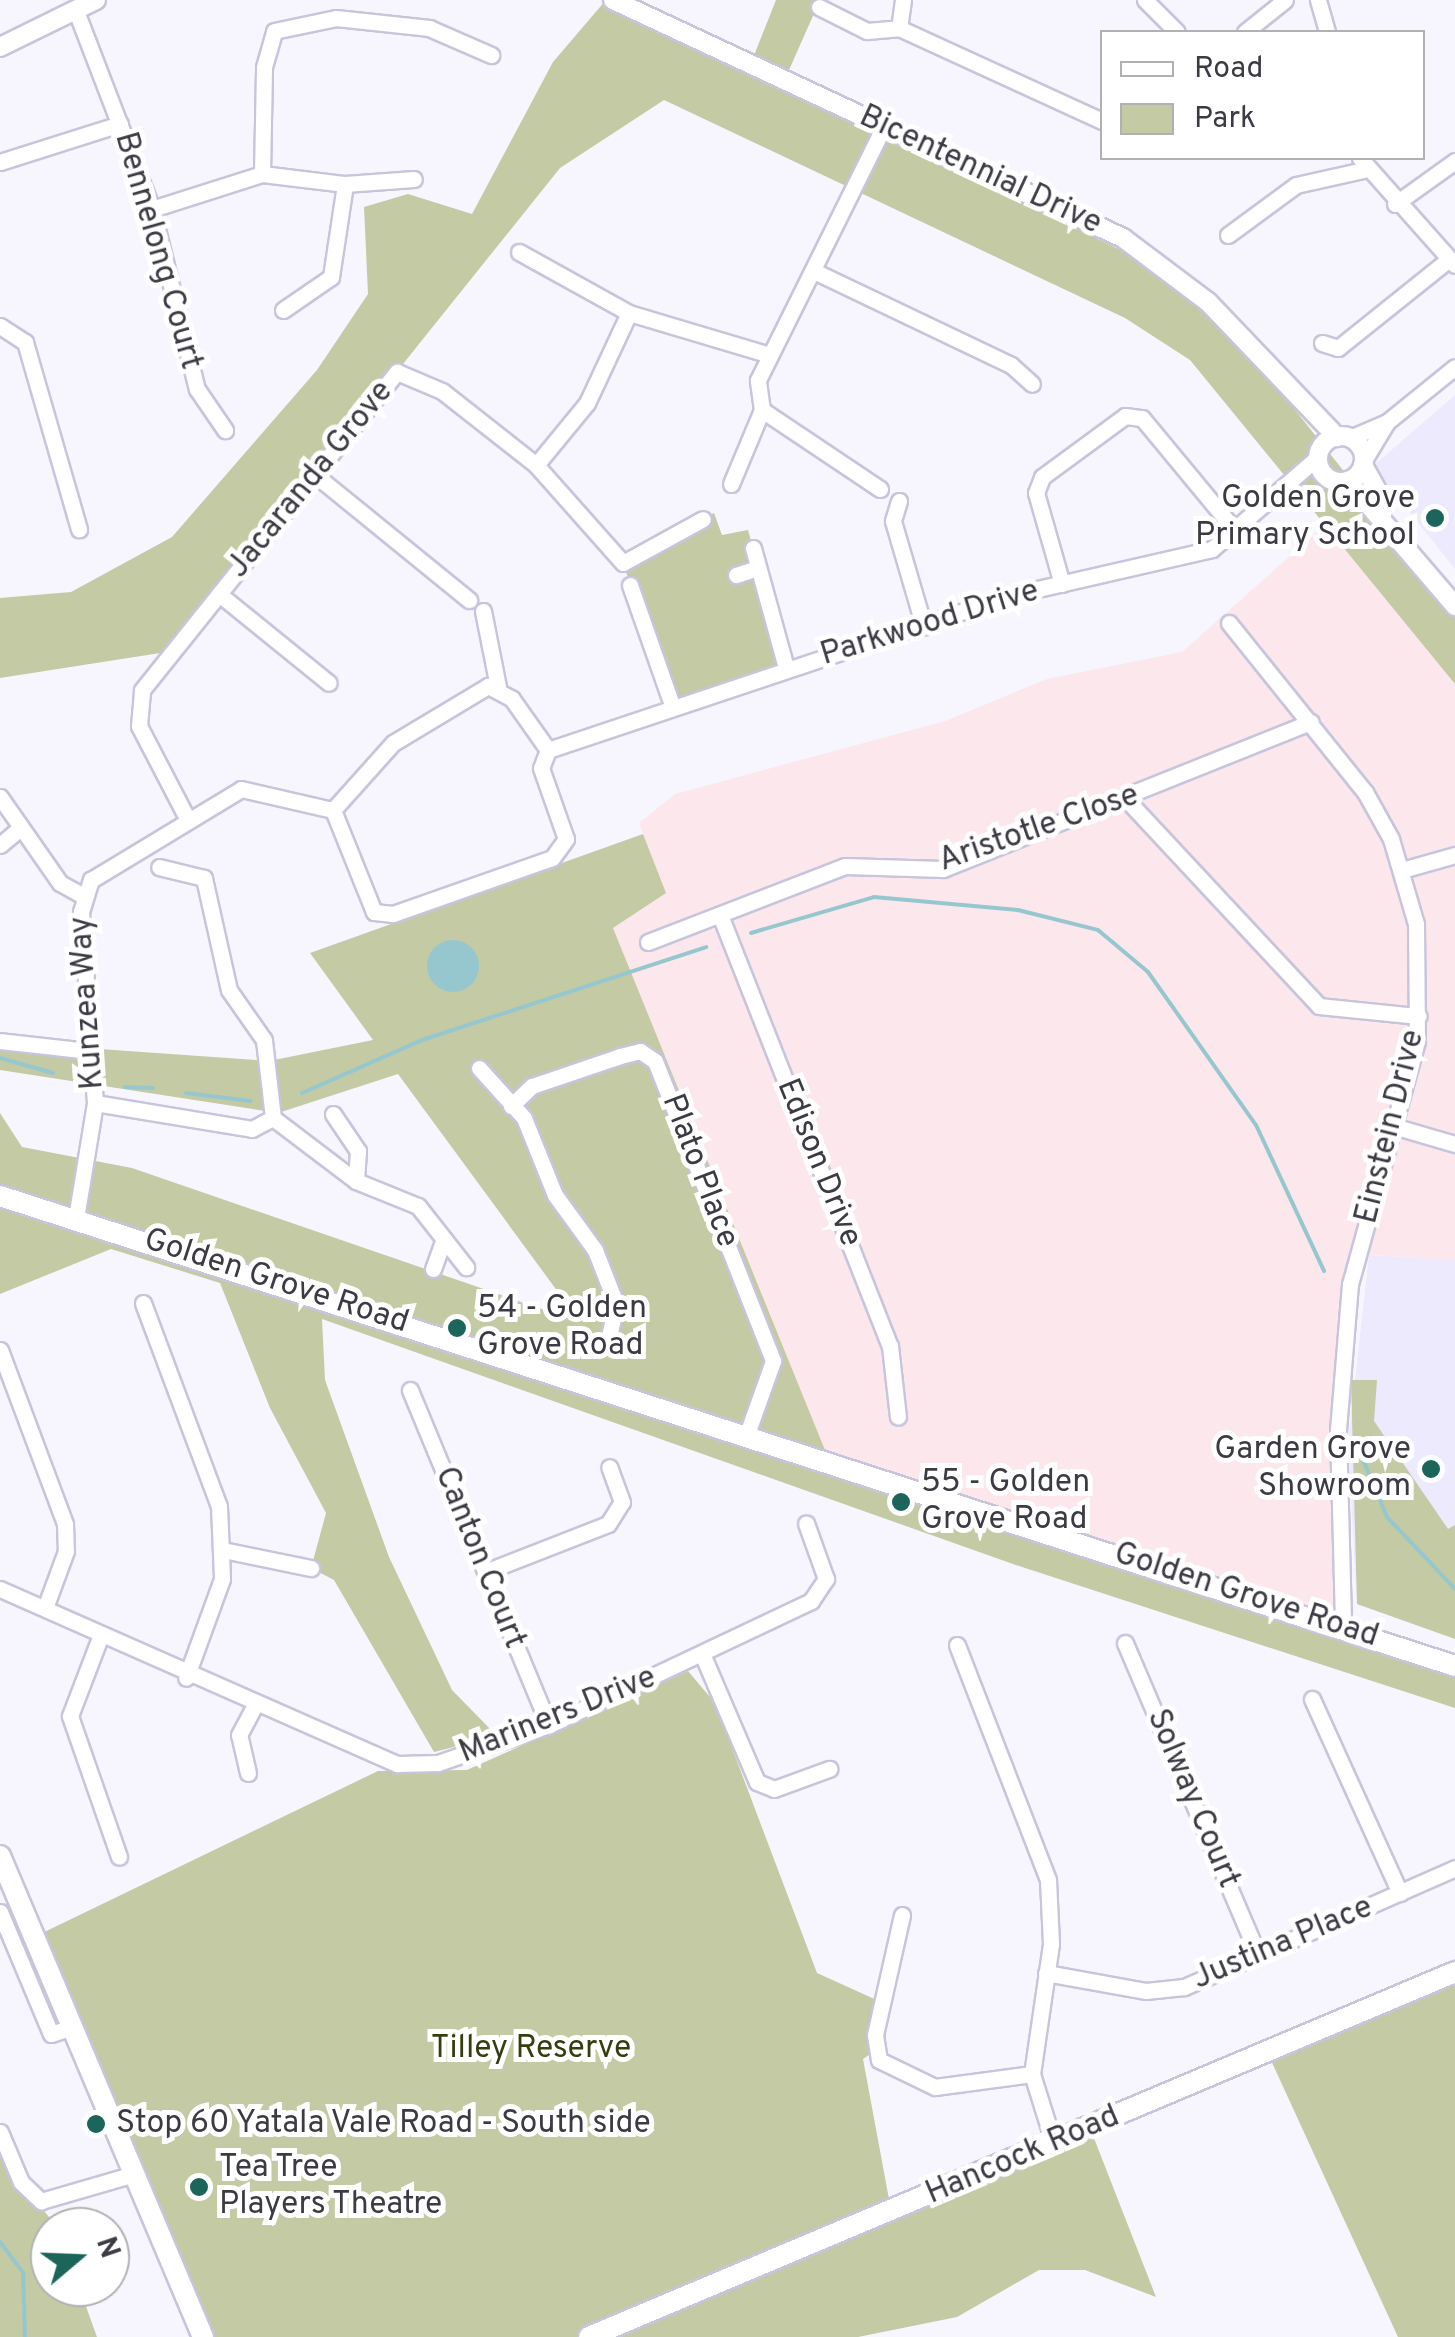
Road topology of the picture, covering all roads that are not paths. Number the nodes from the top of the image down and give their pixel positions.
1 (96, 0) edge
2 (613, 0) edge
3 (903, 0) edge
4 (1144, 0) edge
5 (1285, 0) edge
6 (1318, 0) edge
7 (819, 8) dead end
8 (76, 11) junction
9 (899, 28) junction
10 (1176, 30) edge
11 (1248, 30) edge
12 (1326, 30) edge
13 (0, 46) edge
14 (491, 54) dead end
15 (1100, 120) edge
16 (120, 124) junction
17 (884, 126) junction
18 (1455, 161) edge
19 (0, 162) edge
20 (1362, 164) edge
21 (262, 174) junction
22 (414, 178) dead end
23 (345, 184) junction
24 (1395, 204) junction
25 (152, 209) junction
26 (1228, 235) dead end
27 (519, 252) dead end
28 (1452, 262) edge
29 (818, 273) junction
30 (283, 310) dead end
31 (629, 313) junction
32 (0, 326) edge
33 (1334, 351) dead end
34 (770, 355) junction
35 (1455, 367) edge
36 (1032, 384) dead end
37 (1301, 408) junction
38 (762, 410) junction
39 (1387, 422) junction
40 (225, 430) dead end
41 (1344, 437) junction
42 (1320, 460) junction
43 (1363, 462) junction
44 (536, 466) junction
45 (314, 474) junction
46 (1348, 481) junction
47 (731, 484) dead end
48 (880, 489) dead end
49 (899, 502) dead end
50 (703, 519) dead end
51 (79, 529) dead end
52 (1237, 534) junction
53 (753, 548) dead end
54 (758, 568) junction
55 (736, 575) dead end
56 (1062, 584) junction
57 (630, 585) dead end
58 (1455, 590) edge
59 (219, 594) junction
60 (656, 600) dead end
61 (1455, 606) edge
62 (637, 607) junction
63 (1228, 624) dead end
64 (924, 628) junction
65 (786, 668) junction
66 (330, 682) dead end
67 (498, 688) junction
68 (671, 702) junction
69 (1311, 722) junction
70 (548, 750) junction
71 (0, 797) edge
72 (1128, 801) junction
73 (333, 810) junction
74 (188, 820) junction
75 (20, 828) junction
76 (0, 845) edge
77 (1455, 855) edge
78 (159, 867) dead end
79 (1402, 870) junction
80 (82, 896) junction
81 (720, 914) junction
82 (648, 942) dead end
83 (1418, 1016) junction
84 (0, 1041) edge
85 (90, 1051) junction
86 (479, 1068) dead end
87 (95, 1103) junction
88 (511, 1106) junction
89 (333, 1114) dead end
90 (274, 1118) junction
91 (1393, 1126) junction
92 (1455, 1144) edge
93 (356, 1181) junction
94 (0, 1196) edge
95 (0, 1205) edge
96 (71, 1217) junction
97 (444, 1239) junction
98 (466, 1267) dead end
99 (433, 1269) dead end
100 (143, 1303) dead end
101 (608, 1341) dead end
102 (0, 1350) edge
103 (410, 1390) dead end
104 (898, 1417) dead end
105 (747, 1434) junction
106 (609, 1467) dead end
107 (806, 1522) dead end
108 (222, 1550) junction
109 (312, 1568) dead end
110 (485, 1572) junction
111 (0, 1589) edge
112 (44, 1608) junction
113 (1343, 1627) junction
114 (99, 1640) junction
115 (1125, 1643) dead end
116 (957, 1645) dead end
117 (703, 1656) junction
118 (1455, 1666) edge
119 (186, 1678) junction
120 (1312, 1698) dead end
121 (254, 1707) junction
122 (549, 1725) junction
123 (829, 1769) dead end
124 (248, 1774) dead end
125 (0, 1856) edge
126 (119, 1857) dead end
127 (1455, 1868) edge
128 (1400, 1893) junction
129 (0, 1912) edge
130 (902, 1915) dead end
131 (1258, 1956) junction
132 (1455, 1972) edge
133 (1046, 1973) junction
134 (72, 2026) junction
135 (1032, 2074) junction
136 (0, 2132) edge
137 (1054, 2144) junction
138 (134, 2174) junction
139 (203, 2337) edge
140 (589, 2337) edge

1 - 8 street
2 - 17 street, Bicentennial Drive
3 - 9 street
4 - 10 street
5 - 11 street
6 - 12 street
7 - 9 street
8 - 13 street
8 - 16 street, Bennelong Court
9 - 15 street
14 - 21 street
16 - 19 street
16 - 25 street, Bennelong Court
17 - 29 street
17 - 37 street, Bicentennial Drive
18 - 24 street
20 - 24 street
20 - 26 street
21 - 23 street
21 - 25 street
22 - 23 street
23 - 30 street
24 - 28 street
25 - 40 street, Bennelong Court
27 - 31 street
28 - 33 street
29 - 34 street
29 - 36 street
31 - 34 street
31 - 44 street
32 - 51 street
34 - 38 street
35 - 39 street
37 - 41 street, Bicentennial Drive
37 - 42 street, Bicentennial Drive
38 - 47 street
38 - 48 street
39 - 41 street
39 - 43 street
41 - 42 street
41 - 43 street, Bicentennial Drive
42 - 46 street
42 - 52 street, Parkwood Drive
43 - 46 street
43 - 58 street
44 - 45 street, Jacaranda Grove
44 - 50 street, Jacaranda Grove
45 - 59 street, Jacaranda Grove
45 - 67 street
46 - 61 street
49 - 64 street
52 - 56 street, Parkwood Drive
52 - 56 street
53 - 54 street
54 - 55 street
54 - 65 street
56 - 64 street, Parkwood Drive
57 - 62 street
59 - 66 street
59 - 74 street, Jacaranda Grove
60 - 62 street
62 - 68 street
63 - 69 street, Einstein Drive
64 - 65 street, Parkwood Drive
65 - 68 street, Parkwood Drive
67 - 70 street
67 - 73 street
68 - 70 street, Parkwood Drive
69 - 72 street, Aristotle Close
69 - 79 street, Einstein Drive
70 - 73 street
71 - 75 street
72 - 81 street, Aristotle Close
72 - 83 street
73 - 74 street, Kunzea Way
74 - 80 street, Kunzea Way
75 - 76 street
75 - 80 street
77 - 79 street
78 - 90 street
79 - 83 street, Einstein Drive
80 - 85 street, Kunzea Way
81 - 82 street, Aristotle Close
81 - 104 street, Edison Drive
83 - 91 street, Einstein Drive
84 - 85 street
85 - 87 street, Kunzea Way
86 - 88 street
87 - 90 street
87 - 96 street, Kunzea Way
88 - 101 street
88 - 105 street, Plato Place
89 - 93 street
90 - 93 street
91 - 92 street
91 - 113 street, Einstein Drive
93 - 97 street
94 - 96 main road, Golden Grove Road
95 - 96 main road, Golden Grove Road
96 - 105 main road, Golden Grove Road
97 - 98 street
97 - 99 street
100 - 108 street
102 - 112 street
103 - 110 street, Canton Court
105 - 113 main road, Golden Grove Road
106 - 110 street
107 - 117 street, Mariners Drive
108 - 109 street
108 - 119 street
110 - 122 street, Canton Court
111 - 112 street, Mariners Drive
112 - 114 street, Mariners Drive
113 - 118 main road, Golden Grove Road
114 - 119 street, Mariners Drive
114 - 126 street
115 - 131 street, Solway Court
116 - 133 street
117 - 122 street, Mariners Drive
117 - 123 street
119 - 121 street, Mariners Drive
120 - 128 street
121 - 122 street, Mariners Drive
121 - 124 street
125 - 134 main road
127 - 128 street, Justina Place
128 - 131 street, Justina Place
129 - 134 street
130 - 135 street
131 - 133 street, Justina Place
132 - 137 main road, Hancock Road
133 - 135 street
134 - 138 main road
135 - 137 street
136 - 138 street
137 - 140 main road, Hancock Road
138 - 139 main road

